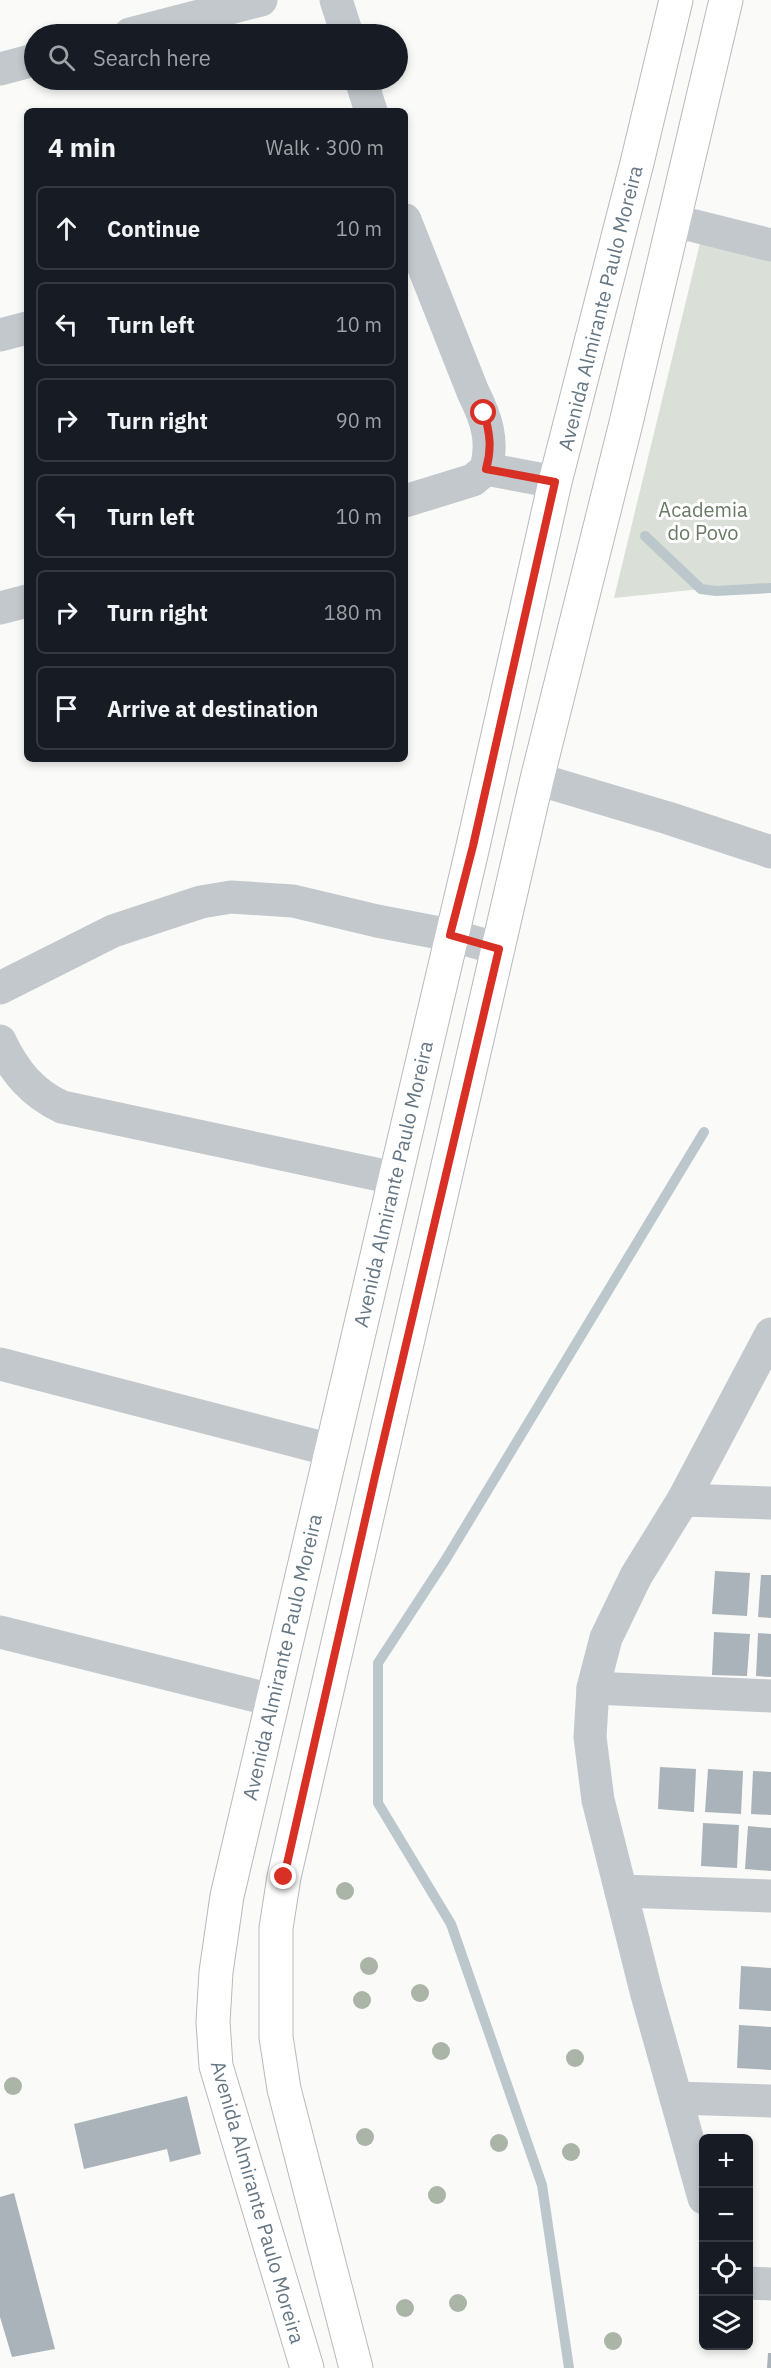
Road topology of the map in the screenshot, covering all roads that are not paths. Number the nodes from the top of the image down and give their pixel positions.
1 (261, 0) edge
2 (336, 0) edge
3 (676, 0) edge
4 (726, 0) edge
5 (169, 24) edge
6 (344, 24) edge
7 (24, 63) edge
8 (0, 69) edge
9 (364, 90) edge
10 (370, 108) edge
11 (675, 221) junction
12 (408, 231) edge
13 (771, 245) edge
14 (24, 329) edge
15 (0, 335) edge
16 (486, 469) junction
17 (555, 482) junction
18 (408, 500) edge
19 (24, 602) edge
20 (0, 608) edge
21 (537, 779) junction
22 (771, 852) edge
23 (450, 935) junction
24 (499, 949) junction
25 (0, 988) edge
26 (0, 1041) edge
27 (394, 1178) junction
28 (771, 1334) edge
29 (0, 1364) edge
30 (332, 1450) junction
31 (683, 1500) junction
32 (771, 1503) edge
33 (0, 1632) edge
34 (593, 1688) junction
35 (771, 1695) edge
36 (272, 1700) junction
37 (621, 1891) junction
38 (771, 1896) edge
39 (676, 2098) junction
40 (771, 2101) edge
41 (701, 2188) edge
42 (753, 2283) edge
43 (771, 2284) edge
44 (307, 2368) edge
45 (356, 2368) edge

1 - 5 street
2 - 6 street
3 - 17 main road, Avenida Almirante Paulo Moreira
4 - 11 main road
7 - 8 street
9 - 10 street
11 - 13 street
11 - 21 main road
12 - 16 street
14 - 15 street
16 - 17 street
16 - 18 street
17 - 23 main road, Avenida Almirante Paulo Moreira
19 - 20 street
21 - 22 street
21 - 24 main road
23 - 24 street
23 - 25 street
23 - 27 main road, Avenida Almirante Paulo Moreira
24 - 45 main road
26 - 27 street
27 - 30 main road, Avenida Almirante Paulo Moreira
28 - 31 street
29 - 30 street
30 - 36 main road, Avenida Almirante Paulo Moreira
31 - 32 street
31 - 34 street
33 - 36 street
34 - 35 street
34 - 37 street
36 - 44 main road, Avenida Almirante Paulo Moreira
37 - 38 street
37 - 39 street
39 - 40 street
39 - 41 street
42 - 43 street

